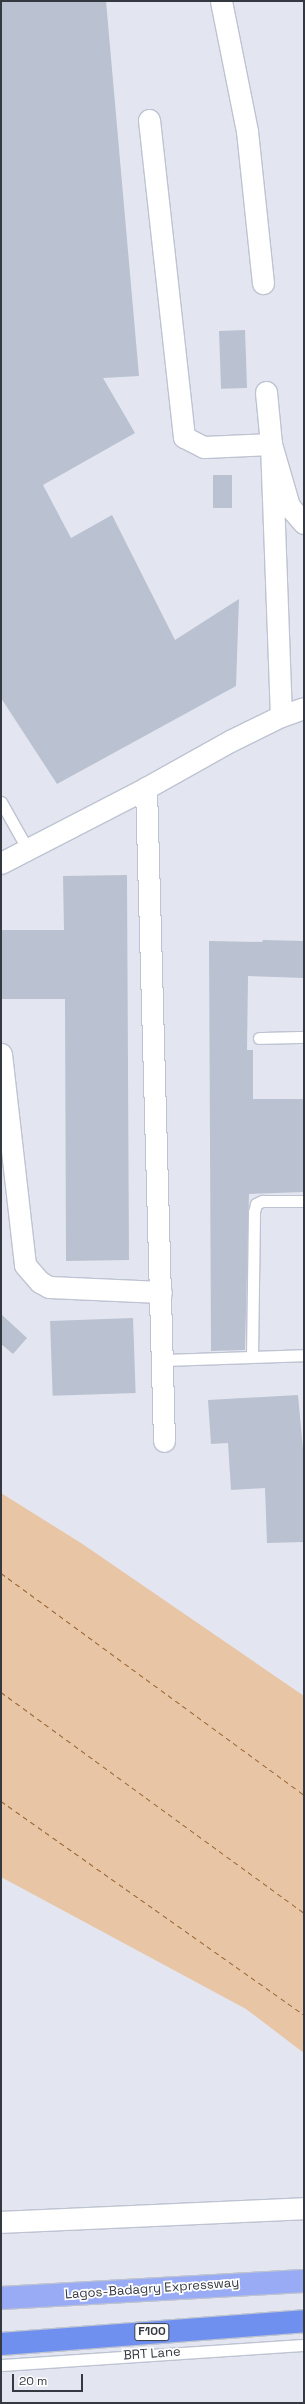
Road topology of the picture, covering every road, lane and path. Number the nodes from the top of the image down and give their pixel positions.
1 (220, 1) edge
2 (148, 120) dead end
3 (263, 283) dead end
4 (266, 392) dead end
5 (271, 444) junction
6 (304, 523) edge
7 (304, 708) edge
8 (281, 716) junction
9 (146, 788) junction
10 (1, 802) edge
11 (28, 850) junction
12 (1, 863) edge
13 (304, 1037) edge
14 (259, 1038) dead end
15 (1, 1054) edge
16 (304, 1201) edge
17 (161, 1292) junction
18 (304, 1355) edge
19 (252, 1357) junction
20 (163, 1360) junction
21 (164, 1441) dead end
22 (304, 2208) edge
23 (1, 2222) edge
24 (304, 2281) edge
25 (1, 2298) edge
26 (304, 2321) edge
27 (1, 2344) edge
28 (304, 2345) edge
29 (1, 2364) edge

1 - 3 street
2 - 5 street
4 - 5 street
5 - 6 street
5 - 8 street
7 - 8 street
8 - 9 street
9 - 11 street
9 - 17 street
10 - 11 lane
11 - 12 street
13 - 14 lane
15 - 17 street
16 - 19 lane
17 - 20 street
18 - 19 lane
19 - 20 lane
20 - 21 street
22 - 23 street
24 - 25 main road, Lagos-Badagry Expressway
26 - 27 highway, F100
28 - 29 lane, BRT Lane

